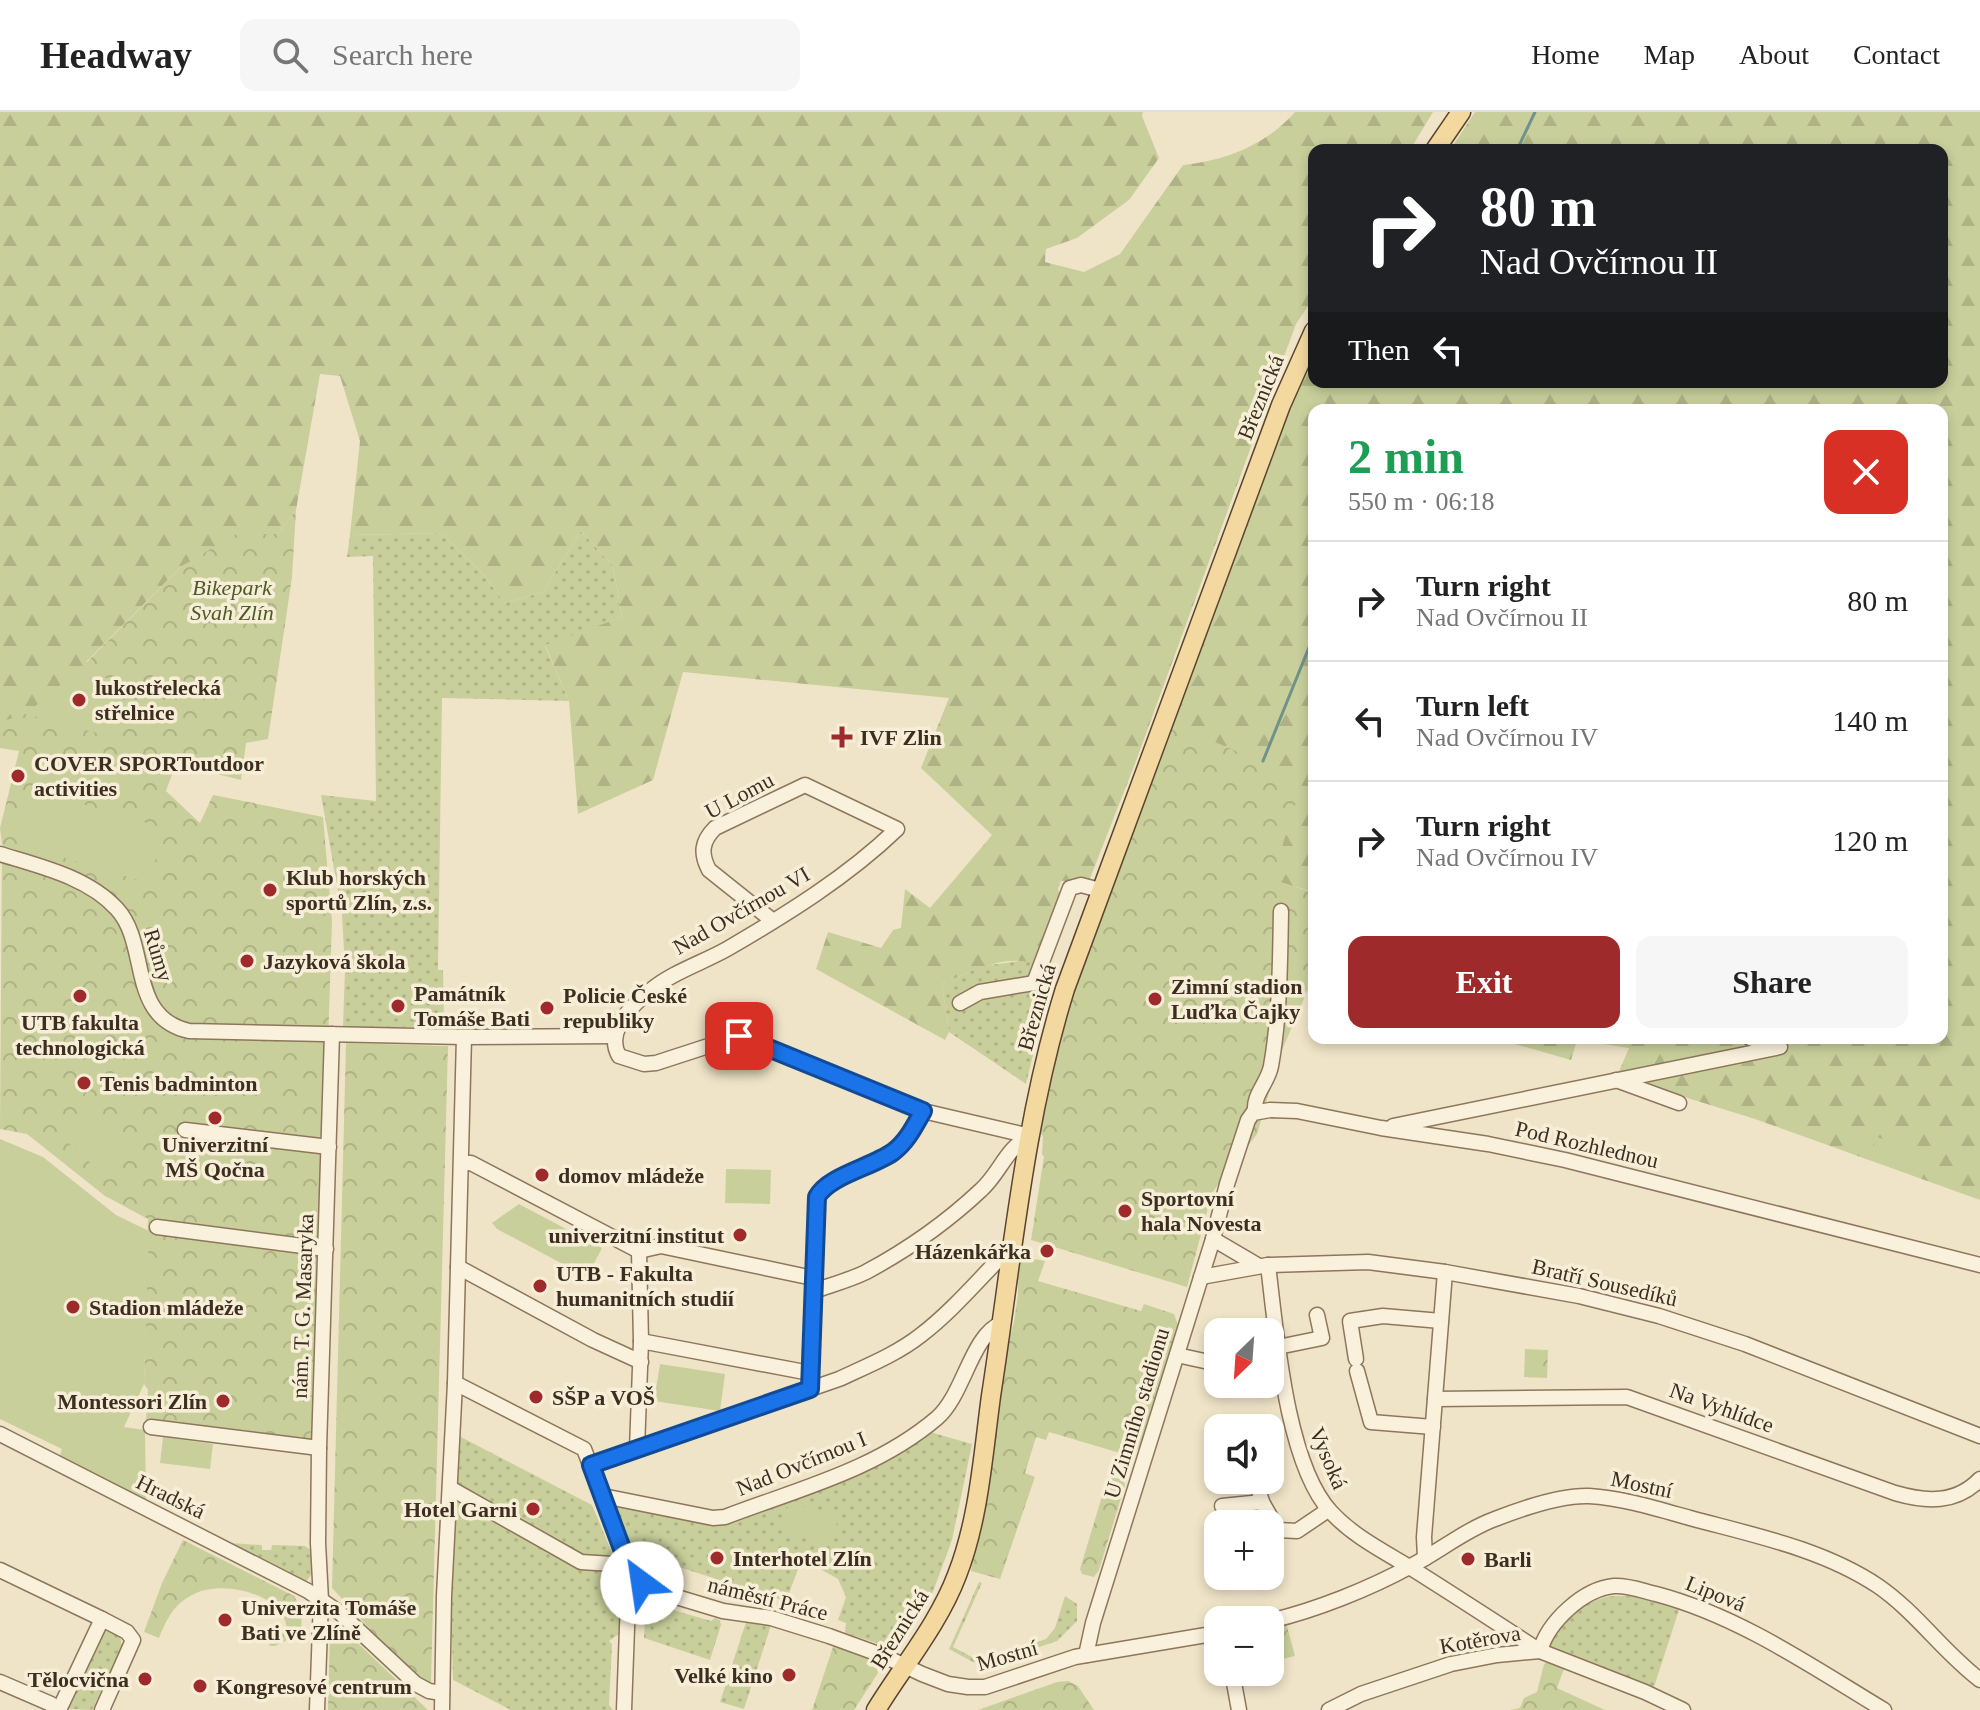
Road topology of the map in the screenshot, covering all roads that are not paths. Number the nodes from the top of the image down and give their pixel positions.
1 (1461, 112) edge
2 (1439, 144) edge
3 (1308, 344) edge
4 (897, 829) joint
5 (0, 854) edge
6 (1100, 890) junction
7 (1281, 911) dead end
8 (773, 921) junction
9 (960, 1003) dead end
10 (332, 1034) junction
11 (614, 1036) junction
12 (464, 1037) junction
13 (1764, 1044) edge
14 (1615, 1079) junction
15 (1679, 1103) dead end
16 (923, 1111) junction
17 (1255, 1112) junction
18 (1381, 1128) junction
19 (185, 1130) dead end
20 (1030, 1136) junction
21 (329, 1147) junction
22 (462, 1163) junction
23 (157, 1227) dead end
24 (1213, 1239) junction
25 (1014, 1243) junction
26 (326, 1249) junction
27 (639, 1251) junction
28 (1980, 1265) edge
29 (1264, 1266) junction
30 (458, 1267) junction
31 (1445, 1272) junction
32 (1201, 1277) junction
33 (814, 1285) junction
34 (1317, 1315) dead end
35 (1273, 1318) edge
36 (1441, 1321) junction
37 (1002, 1323) junction
38 (641, 1341) junction
39 (1284, 1346) edge
40 (1177, 1355) junction
41 (1204, 1361) edge
42 (641, 1362) junction
43 (810, 1373) junction
44 (1284, 1381) edge
45 (455, 1383) junction
46 (810, 1389) junction
47 (1435, 1399) junction
48 (151, 1427) dead end
49 (1433, 1427) junction
50 (0, 1434) edge
51 (1980, 1436) edge
52 (319, 1448) junction
53 (637, 1449) junction
54 (591, 1465) junction
55 (1980, 1479) edge
56 (450, 1488) junction
57 (1260, 1494) edge
58 (603, 1496) junction
59 (1262, 1502) junction
60 (1222, 1506) dead end
61 (1328, 1510) junction
62 (1425, 1558) junction
63 (628, 1565) junction
64 (1409, 1567) junction
65 (0, 1570) edge
66 (321, 1600) junction
67 (628, 1601) dead end
68 (1284, 1617) edge
69 (102, 1619) junction
70 (1204, 1636) edge
71 (1540, 1651) junction
72 (1086, 1655) junction
73 (904, 1666) junction
74 (1980, 1680) edge
75 (0, 1682) edge
76 (1235, 1686) edge
77 (442, 1693) junction
78 (57, 1710) edge
79 (102, 1710) edge
80 (317, 1710) edge
81 (442, 1710) edge
82 (624, 1710) edge
83 (876, 1710) edge
84 (1239, 1710) edge
85 (1329, 1710) edge
86 (1683, 1710) edge
87 (1884, 1710) edge

1 - 2 main road
3 - 6 main road, Březnická
4 - 8 street, Nad Ovčírnou VI
4 - 8 street, U Lomu
5 - 10 street, Růmy
6 - 9 street
6 - 20 main road, Březnická
7 - 17 street
8 - 11 street, Nad Ovčírnou VI
10 - 12 street
10 - 21 street, nám. T. G. Masaryka
11 - 12 street
11 - 16 street
12 - 22 street
13 - 14 street
14 - 15 street
14 - 18 street
16 - 20 street
16 - 33 street
17 - 18 street, Pod Rozhlednou
17 - 24 street, U Zimního stadionu
18 - 28 street, Pod Rozhlednou
19 - 21 street
20 - 25 main road, Březnická
20 - 33 street
21 - 26 street, nám. T. G. Masaryka
22 - 27 street
22 - 30 street
23 - 26 street
24 - 29 street
24 - 32 street, U Zimního stadionu
25 - 37 main road, Březnická
25 - 46 street
26 - 52 street, nám. T. G. Masaryka
27 - 33 street
27 - 38 street
29 - 31 street, Bratří Sousedíků
29 - 32 street, Bratří Sousedíků
29 - 35 street, Vysoká
30 - 42 street
30 - 45 street
31 - 36 street
31 - 51 street, Bratří Sousedíků
32 - 40 street, U Zimního stadionu
33 - 43 street
34 - 39 street
36 - 47 street
36 - 49 street
37 - 58 street, Nad Ovčírnou I
37 - 73 main road, Březnická
38 - 42 street
38 - 43 street
40 - 41 street
40 - 72 street, U Zimního stadionu
42 - 53 street
43 - 46 street
44 - 61 street, Vysoká
45 - 54 street
45 - 56 street
46 - 53 street
47 - 49 street
47 - 55 street, Na Vyhlídce
48 - 52 street
49 - 62 street
50 - 66 street, Hradská
52 - 66 street, nám. T. G. Masaryka
53 - 54 street
54 - 58 street
56 - 63 street
56 - 77 street
57 - 59 street
58 - 63 street
59 - 60 street
59 - 61 street
61 - 64 street, Vysoká
62 - 64 street, Mostní
62 - 74 street, Mostní
63 - 73 street, náměstí Práce
64 - 68 street, Mostní
64 - 71 street, Vysoká
65 - 69 street
66 - 77 street, Hradská
66 - 80 street, nám. T. G. Masaryka
67 - 82 street
69 - 78 street
69 - 79 street
70 - 72 street, Mostní
71 - 85 street, Kotěrova
71 - 86 street, Kotěrova
71 - 87 street, Lipová
72 - 73 street, Mostní
73 - 83 main road, Březnická
75 - 78 street
76 - 84 street
77 - 81 street

